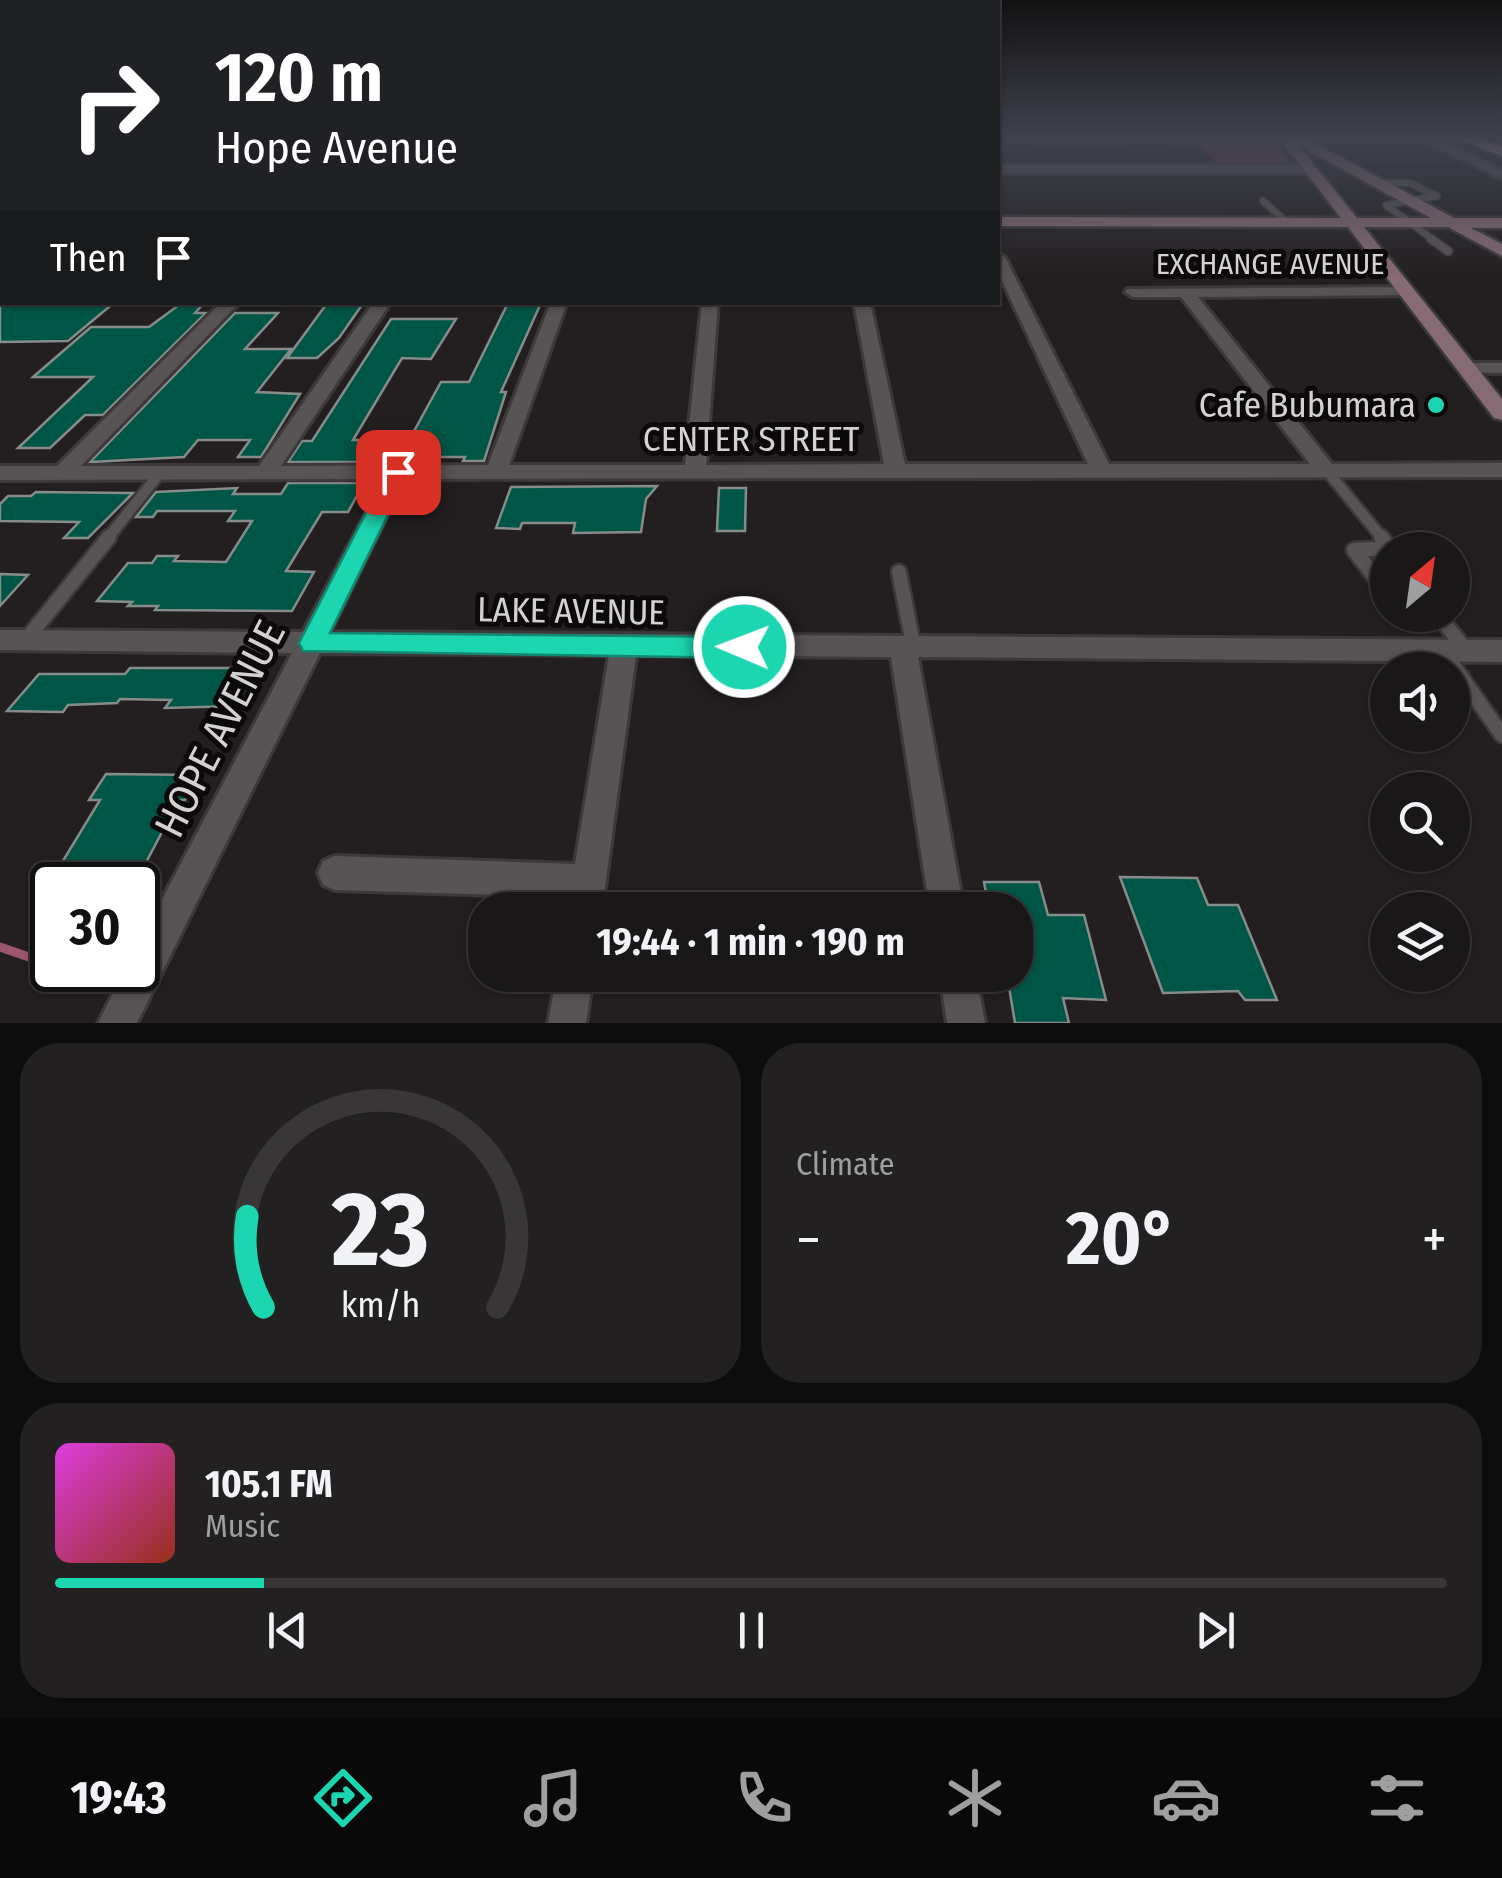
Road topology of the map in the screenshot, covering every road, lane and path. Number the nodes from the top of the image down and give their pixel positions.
1 (1321, 185) edge
2 (1383, 185) edge
3 (1412, 185) edge
4 (1408, 199) junction
5 (1263, 201) dead end
6 (1000, 222) edge
7 (1288, 223) junction
8 (1352, 223) junction
9 (1408, 223) junction
10 (1452, 223) junction
11 (1502, 223) edge
12 (1502, 250) edge
13 (1448, 251) dead end
14 (1000, 261) edge
15 (1134, 292) dead end
16 (1186, 292) junction
17 (1406, 292) junction
18 (229, 305) edge
19 (381, 305) edge
20 (558, 305) edge
21 (710, 305) edge
22 (863, 305) edge
23 (1467, 368) junction
24 (1502, 368) edge
25 (1502, 413) edge
26 (1502, 470) edge
27 (1102, 471) junction
28 (1327, 471) junction
29 (265, 472) junction
30 (398, 472) junction
31 (496, 472) junction
32 (695, 472) junction
33 (896, 472) junction
34 (0, 473) edge
35 (62, 473) junction
36 (160, 473) junction
37 (1377, 532) edge
38 (1370, 549) edge
39 (1370, 571) edge
40 (899, 572) dead end
41 (1446, 632) edge
42 (12, 641) edge
43 (312, 643) junction
44 (624, 646) junction
45 (908, 649) junction
46 (1454, 650) junction
47 (1502, 650) edge
48 (1502, 735) edge
49 (335, 873) dead end
50 (544, 892) edge
51 (589, 892) edge
52 (944, 892) edge
53 (572, 992) edge
54 (961, 992) edge
55 (118, 1023) edge
56 (567, 1023) edge
57 (966, 1023) edge

1 - 8 street
2 - 4 street
3 - 4 lane
4 - 9 lane
4 - 10 street
5 - 7 lane
6 - 7 street
7 - 8 street
8 - 9 street
8 - 17 street
9 - 10 street
9 - 13 lane
10 - 11 street
10 - 12 street
14 - 27 street
15 - 16 street, EXCHANGE AVENUE
16 - 17 street, EXCHANGE AVENUE
16 - 28 street
17 - 23 street
18 - 35 street
19 - 29 street
20 - 31 street
21 - 32 street
22 - 33 street
23 - 24 street
23 - 25 street
26 - 28 street, CENTER STREET
27 - 28 street, CENTER STREET
27 - 33 street, CENTER STREET
28 - 37 lane
29 - 30 street, CENTER STREET
29 - 36 street, CENTER STREET
30 - 31 street, CENTER STREET
30 - 43 street, HOPE AVENUE
31 - 32 street, CENTER STREET
32 - 33 street, CENTER STREET
34 - 35 street, CENTER STREET
35 - 36 street, CENTER STREET
36 - 42 lane
38 - 39 lane
40 - 45 lane
41 - 46 lane
42 - 43 street, LAKE AVENUE
43 - 44 street, LAKE AVENUE
43 - 55 street, HOPE AVENUE
44 - 45 street, LAKE AVENUE
44 - 51 street
45 - 46 street, LAKE AVENUE
45 - 52 street
46 - 47 street, LAKE AVENUE
46 - 48 lane
49 - 50 street
53 - 56 street
54 - 57 street

